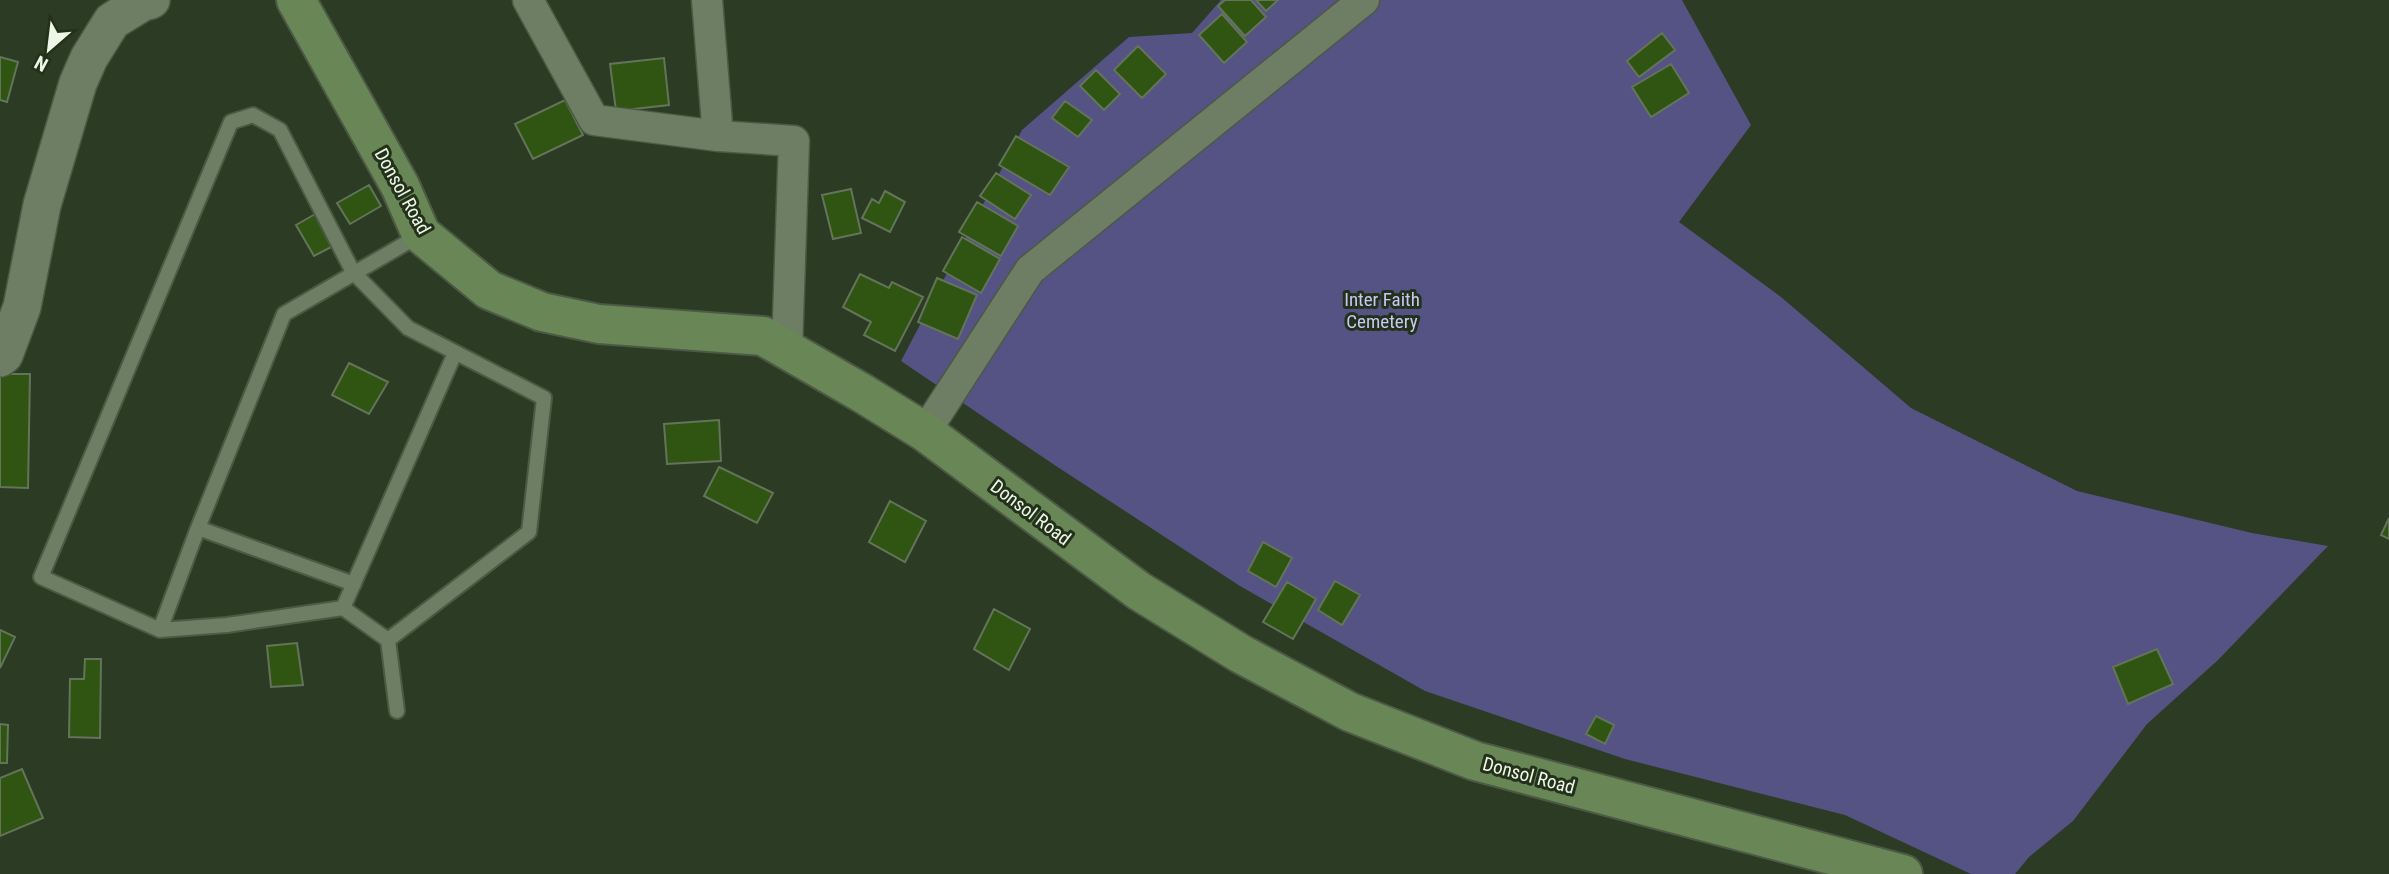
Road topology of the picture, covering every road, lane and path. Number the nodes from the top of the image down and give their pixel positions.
1 (151, 0) edge
2 (296, 0) edge
3 (528, 0) edge
4 (707, 0) edge
5 (1364, 0) edge
6 (718, 136) junction
7 (421, 234) junction
8 (353, 272) junction
9 (787, 349) junction
10 (454, 353) junction
11 (0, 358) edge
12 (925, 432) junction
13 (198, 528) junction
14 (354, 584) junction
15 (343, 608) junction
16 (160, 630) junction
17 (388, 640) junction
18 (397, 711) dead end
19 (1903, 874) edge

1 - 11 street
2 - 7 main road, Donsol Road
3 - 6 street
4 - 6 street
5 - 12 street
6 - 9 street
7 - 8 lane
7 - 9 main road, Donsol Road
8 - 10 lane
8 - 13 lane
8 - 16 lane
9 - 12 main road, Donsol Road
10 - 14 lane
10 - 17 lane
12 - 19 main road, Donsol Road
13 - 14 lane
13 - 16 lane
14 - 15 lane
15 - 16 lane
15 - 17 lane
17 - 18 lane

